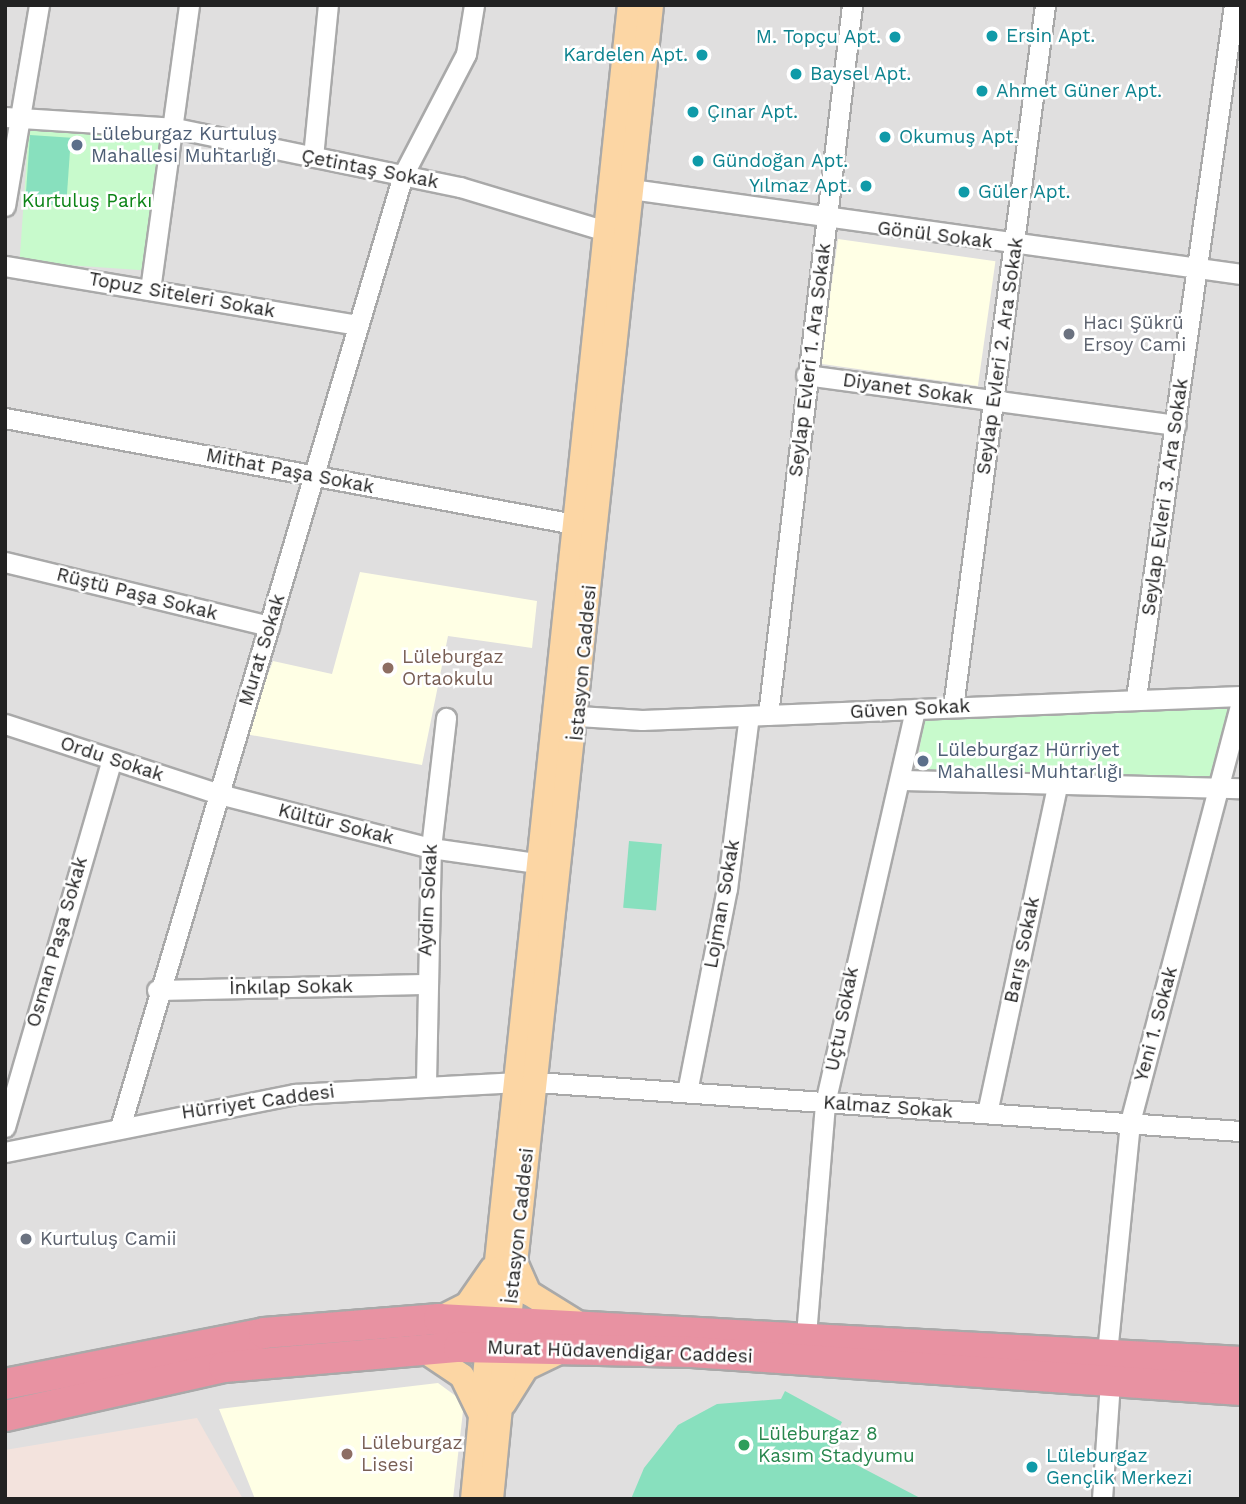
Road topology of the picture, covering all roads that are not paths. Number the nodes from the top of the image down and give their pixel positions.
1 (39, 5) edge
2 (189, 5) edge
3 (328, 5) edge
4 (474, 5) edge
5 (630, 5) edge
6 (651, 5) edge
7 (852, 5) edge
8 (1045, 5) edge
9 (1234, 5) edge
10 (14, 118) edge
11 (175, 128) junction
12 (313, 157) junction
13 (403, 175) junction
14 (621, 188) junction
15 (5, 206) edge
16 (828, 222) junction
17 (606, 231) junction
18 (1015, 245) junction
19 (5, 266) edge
20 (1198, 268) junction
21 (1241, 274) edge
22 (150, 290) junction
23 (358, 325) junction
24 (806, 375) junction
25 (994, 402) junction
26 (5, 418) edge
27 (1176, 425) junction
28 (313, 476) junction
29 (585, 526) junction
30 (5, 562) edge
31 (269, 626) junction
32 (1136, 698) junction
33 (1241, 699) edge
34 (953, 707) junction
35 (915, 709) junction
36 (553, 714) junction
37 (759, 715) junction
38 (578, 716) junction
39 (446, 718) dead end
40 (5, 724) edge
41 (112, 758) junction
42 (902, 780) junction
43 (1057, 787) junction
44 (1241, 788) edge
45 (1218, 790) junction
46 (219, 794) junction
47 (431, 848) junction
48 (549, 864) junction
49 (424, 984) junction
50 (157, 990) junction
51 (525, 1082) junction
52 (426, 1083) junction
53 (687, 1092) junction
54 (825, 1102) junction
55 (987, 1113) junction
56 (1130, 1122) junction
57 (121, 1124) junction
58 (5, 1127) edge
59 (1241, 1131) edge
60 (5, 1152) edge
61 (505, 1261) junction
62 (439, 1319) junction
63 (498, 1332) junction
64 (578, 1334) junction
65 (806, 1335) junction
66 (422, 1349) junction
67 (1241, 1362) edge
68 (1108, 1367) junction
69 (5, 1384) edge
70 (1241, 1390) edge
71 (491, 1414) junction
72 (5, 1416) edge
73 (473, 1499) edge
74 (491, 1499) edge
75 (1102, 1499) edge

1 - 10 street
2 - 11 street
3 - 12 street
4 - 13 street, Murat Sokak
5 - 14 main road, İstasyon Caddesi
6 - 14 main road, İstasyon Caddesi
7 - 16 street, Seylap Evleri 1. Ara Sokak
8 - 18 street, Seylap Evleri 2. Ara Sokak
9 - 20 street, Seylap Evleri 3. Ara Sokak
10 - 11 street, Çetintaş Sokak
10 - 15 street
11 - 12 street, Çetintaş Sokak
11 - 22 street
12 - 13 street, Çetintaş Sokak
13 - 17 street, Çetintaş Sokak
13 - 23 street, Murat Sokak
14 - 16 street, Gönül Sokak
14 - 17 main road, İstasyon Caddesi
14 - 29 main road, İstasyon Caddesi
16 - 18 street, Gönül Sokak
16 - 24 street, Seylap Evleri 1. Ara Sokak
17 - 29 main road, İstasyon Caddesi
18 - 20 street, Gönül Sokak
18 - 25 street, Seylap Evleri 2. Ara Sokak
19 - 22 street, Topuz Siteleri Sokak
20 - 21 street, Gönül Sokak
20 - 27 street, Seylap Evleri 3. Ara Sokak
22 - 23 street, Topuz Siteleri Sokak
23 - 28 street, Murat Sokak
24 - 25 street, Diyanet Sokak
24 - 37 street, Seylap Evleri 1. Ara Sokak
25 - 27 street, Diyanet Sokak
25 - 34 street, Seylap Evleri 2. Ara Sokak
26 - 28 street, Mithat Paşa Sokak
27 - 32 street, Seylap Evleri 3. Ara Sokak
28 - 29 street, Mithat Paşa Sokak
28 - 31 street, Murat Sokak
29 - 36 main road, İstasyon Caddesi
29 - 38 main road, İstasyon Caddesi
30 - 31 street, Rüştü Paşa Sokak
31 - 46 street, Murat Sokak
32 - 33 street, Güven Sokak
32 - 34 street, Güven Sokak
33 - 45 street, Yeni 1. Sokak
34 - 35 street, Güven Sokak
35 - 37 street, Güven Sokak
35 - 42 street, Uçtu Sokak
36 - 38 main road
36 - 48 main road, İstasyon Caddesi
37 - 38 street, Güven Sokak
37 - 53 street, Lojman Sokak
38 - 48 main road, İstasyon Caddesi
39 - 47 street, Aydın Sokak
40 - 41 street, Ordu Sokak
41 - 46 street, Ordu Sokak
41 - 58 street, Osman Paşa Sokak
42 - 43 street
42 - 54 street, Uçtu Sokak
43 - 45 street
43 - 55 street, Barış Sokak
44 - 45 street
45 - 56 street, Yeni 1. Sokak
46 - 47 street, Kültür Sokak
46 - 50 street, Murat Sokak
47 - 48 street, Kültür Sokak
47 - 49 street, Aydın Sokak
48 - 51 main road, İstasyon Caddesi
49 - 50 street, İnkılap Sokak
49 - 52 street, Aydın Sokak
50 - 57 street, Murat Sokak
51 - 52 street, Hürriyet Caddesi
51 - 53 street, Kalmaz Sokak
51 - 61 main road, İstasyon Caddesi
52 - 57 street, Hürriyet Caddesi
53 - 54 street, Kalmaz Sokak
54 - 55 street, Kalmaz Sokak
54 - 65 street, Uçtu Sokak
55 - 56 street, Kalmaz Sokak
56 - 59 street, Kalmaz Sokak
56 - 68 street, Yeni 1. Sokak
57 - 60 street, Hürriyet Caddesi
61 - 62 main road
61 - 63 main road, İstasyon Caddesi
61 - 64 main road
62 - 63 highway, Murat Hüdavendigar Caddesi
62 - 69 highway, Murat Hüdavendigar Caddesi
63 - 64 highway, Murat Hüdavendigar Caddesi
63 - 66 highway, Murat Hüdavendigar Caddesi
63 - 71 main road, İstasyon Caddesi
64 - 65 highway, Murat Hüdavendigar Caddesi
64 - 68 highway, Murat Hüdavendigar Caddesi
64 - 71 main road
65 - 68 highway, Murat Hüdavendigar Caddesi
66 - 71 main road
66 - 72 highway, Murat Hüdavendigar Caddesi
67 - 68 highway, Murat Hüdavendigar Caddesi
68 - 70 highway, Murat Hüdavendigar Caddesi
68 - 75 street, Yeni 1. Sokak
71 - 73 main road, İstasyon Caddesi
71 - 74 main road, İstasyon Caddesi

